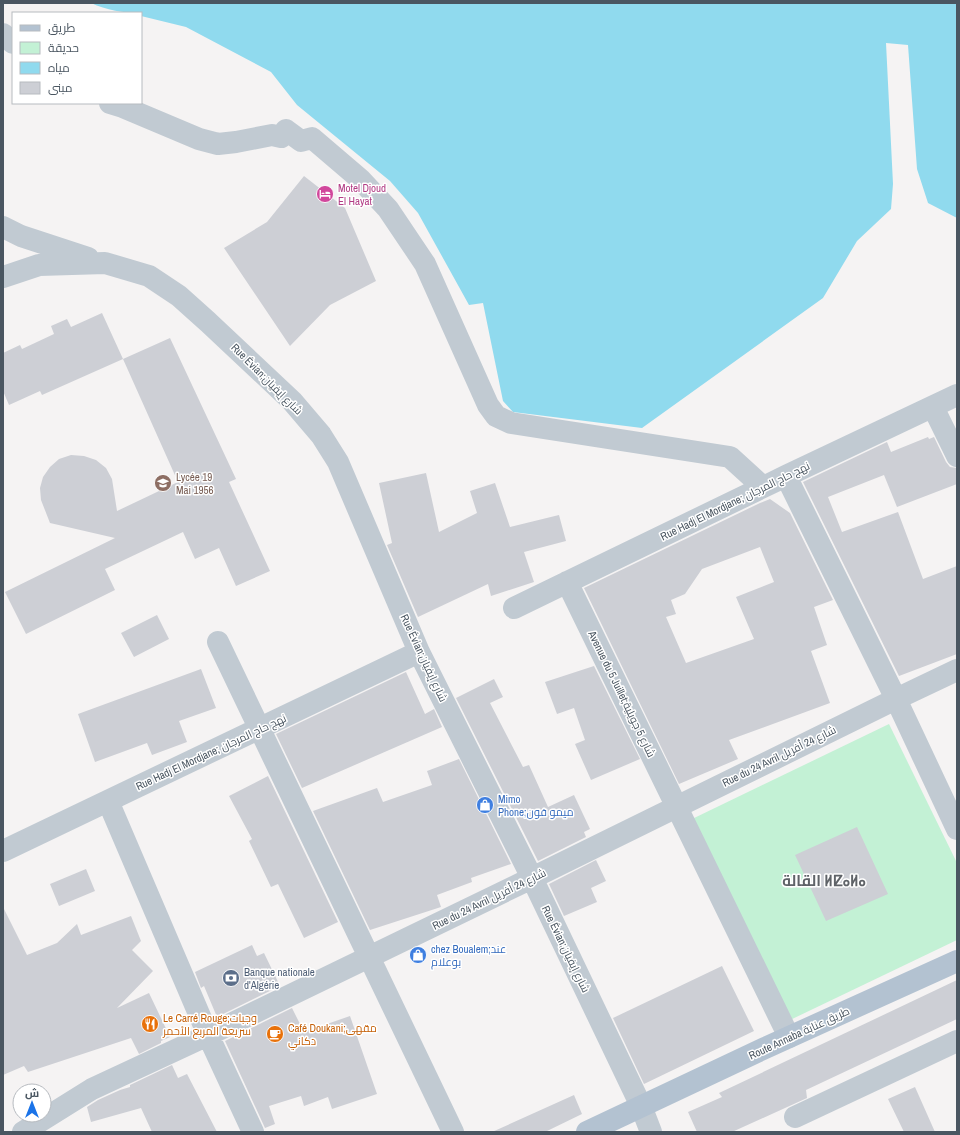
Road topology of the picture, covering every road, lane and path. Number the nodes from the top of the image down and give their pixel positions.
1 (3, 34) edge
2 (12, 42) edge
3 (113, 104) edge
4 (3, 228) edge
5 (105, 263) junction
6 (3, 277) edge
7 (957, 395) edge
8 (933, 407) junction
9 (957, 456) edge
10 (786, 476) junction
11 (763, 487) junction
12 (567, 582) junction
13 (514, 608) dead end
14 (218, 642) dead end
15 (420, 652) junction
16 (957, 670) edge
17 (896, 699) junction
18 (260, 729) junction
19 (108, 801) junction
20 (677, 806) junction
21 (957, 829) edge
22 (3, 851) edge
23 (532, 878) junction
24 (370, 956) junction
25 (957, 961) edge
26 (208, 1035) junction
27 (789, 1037) junction
28 (957, 1041) edge
29 (641, 1106) junction
30 (795, 1117) dead end
31 (23, 1132) edge
32 (253, 1132) edge
33 (453, 1132) edge
34 (587, 1132) edge
35 (652, 1132) edge

1 - 2 street
3 - 11 street
4 - 5 street, Rue Évian;شارع إيفيان
5 - 6 street, Rue Évian;شارع إيفيان
5 - 15 street, Rue Évian;شارع إيفيان
7 - 8 street, Rue Hadj El Mordjane; نهج حاج المرجان
8 - 9 street
8 - 10 street, Rue Hadj El Mordjane; نهج حاج المرجان
10 - 11 street, Rue Hadj El Mordjane; نهج حاج المرجان
10 - 17 street
11 - 12 street, Rue Hadj El Mordjane; نهج حاج المرجان
12 - 13 street, Rue Hadj El Mordjane; نهج حاج المرجان
12 - 20 street, Avenue du 5 Juillet;شارع 5 جويلية
14 - 18 street
15 - 18 street, Rue Hadj El Mordjane; نهج حاج المرجان
15 - 23 street, Rue Évian;شارع إيفيان
16 - 17 street, Rue du 24 Avril شارع 24 أفريل
17 - 20 street, Rue du 24 Avril شارع 24 أفريل
17 - 21 street
18 - 19 street, Rue Hadj El Mordjane; نهج حاج المرجان
18 - 24 street
19 - 22 street, Rue Hadj El Mordjane; نهج حاج المرجان
19 - 26 street
20 - 23 street, Rue du 24 Avril شارع 24 أفريل
20 - 27 street, Avenue du 5 Juillet;شارع 5 جويلية
23 - 24 street, Rue du 24 Avril شارع 24 أفريل
23 - 29 street, Rue Évian;شارع إيفيان
24 - 26 street, Rue du 24 Avril شارع 24 أفريل
24 - 33 street
25 - 27 main road, Route Annaba طريق عنابة
26 - 31 street, Rue du 24 Avril شارع 24 أفريل
26 - 32 street
27 - 29 main road, Route Annaba طريق عنابة
28 - 30 street
29 - 34 main road, Route Annaba طريق عنابة
29 - 35 street, Rue Évian;شارع إيفيان

